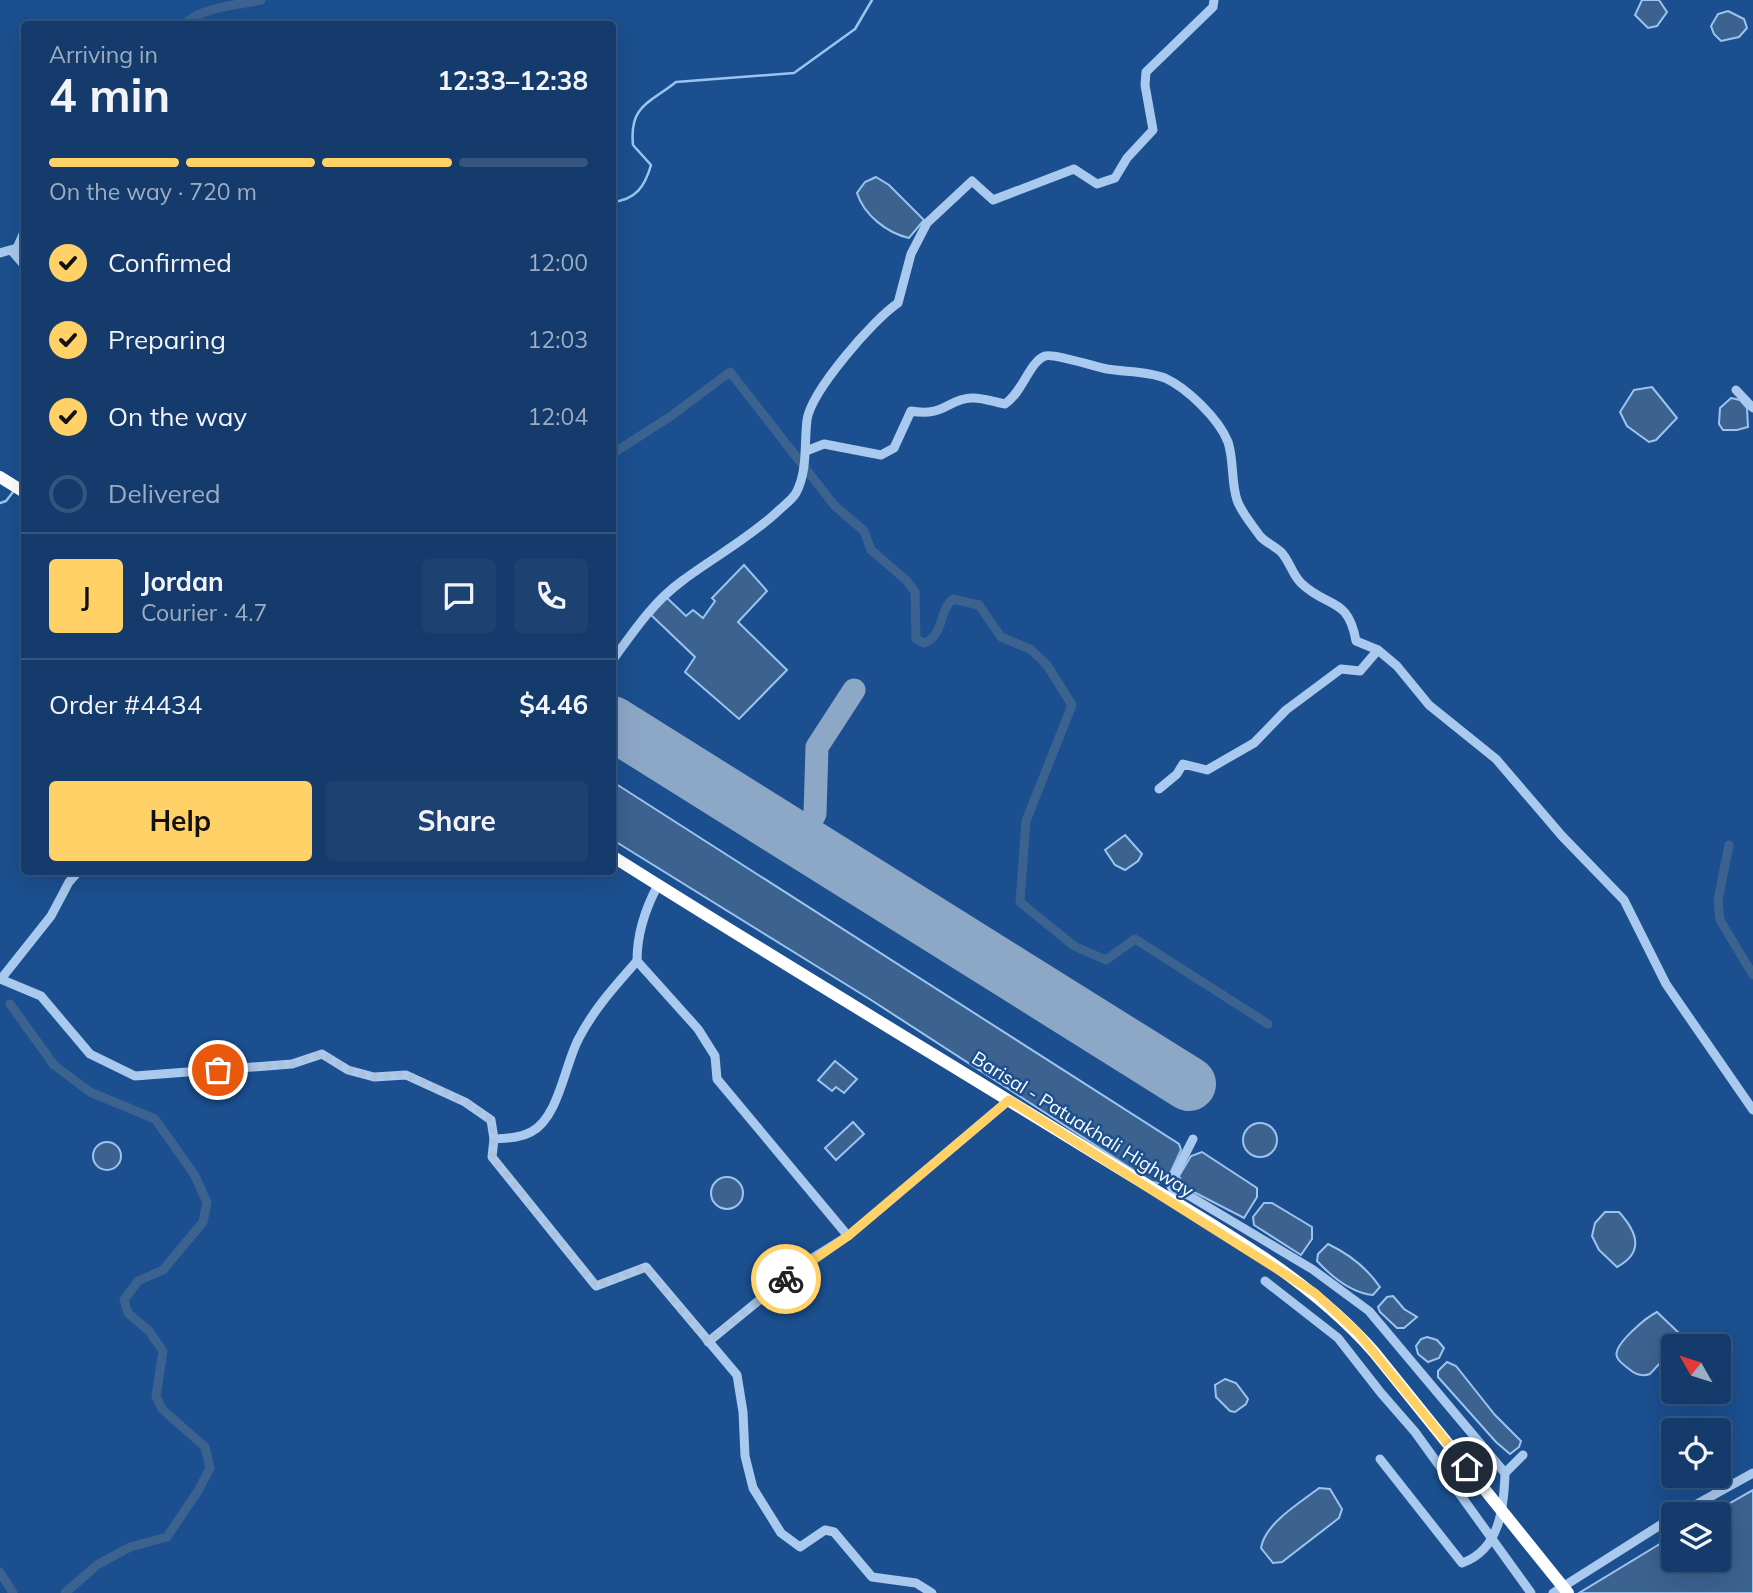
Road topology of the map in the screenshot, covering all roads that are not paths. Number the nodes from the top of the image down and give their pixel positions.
1 (1214, 0) edge
2 (21, 241) edge
3 (12, 251) junction
4 (0, 253) edge
5 (21, 262) edge
6 (1753, 388) edge
7 (1753, 408) edge
8 (806, 451) junction
9 (2, 478) edge
10 (21, 490) edge
11 (1378, 650) junction
12 (616, 656) edge
13 (1159, 789) dead end
14 (616, 859) edge
15 (75, 875) edge
16 (658, 885) junction
17 (637, 961) junction
18 (0, 979) edge
19 (1009, 1100) junction
20 (1753, 1110) edge
21 (494, 1139) junction
22 (1193, 1139) dead end
23 (848, 1236) junction
24 (1265, 1282) dead end
25 (708, 1342) junction
26 (1523, 1455) dead end
27 (1380, 1459) dead end
28 (1506, 1473) junction
29 (1753, 1473) edge
30 (1701, 1502) edge
31 (1661, 1525) edge
32 (1493, 1541) junction
33 (1528, 1592) edge
34 (932, 1593) edge
35 (1553, 1593) edge
36 (1568, 1593) edge

1 - 8 street
2 - 3 street
3 - 4 street
3 - 5 street
6 - 7 street
8 - 11 street
8 - 12 street
9 - 10 highway
11 - 13 street
11 - 20 street
14 - 16 highway, Barisal - Patuakhali Highway
15 - 18 street
16 - 17 street
16 - 19 highway, Barisal - Patuakhali Highway
17 - 21 street
17 - 23 street
18 - 21 street
19 - 23 street
19 - 36 highway, Barisal - Patuakhali Highway
21 - 25 street
22 - 28 street
23 - 25 street
24 - 32 street
25 - 34 street
26 - 28 street
27 - 32 street
28 - 32 street
29 - 30 street
31 - 35 street
32 - 33 street

